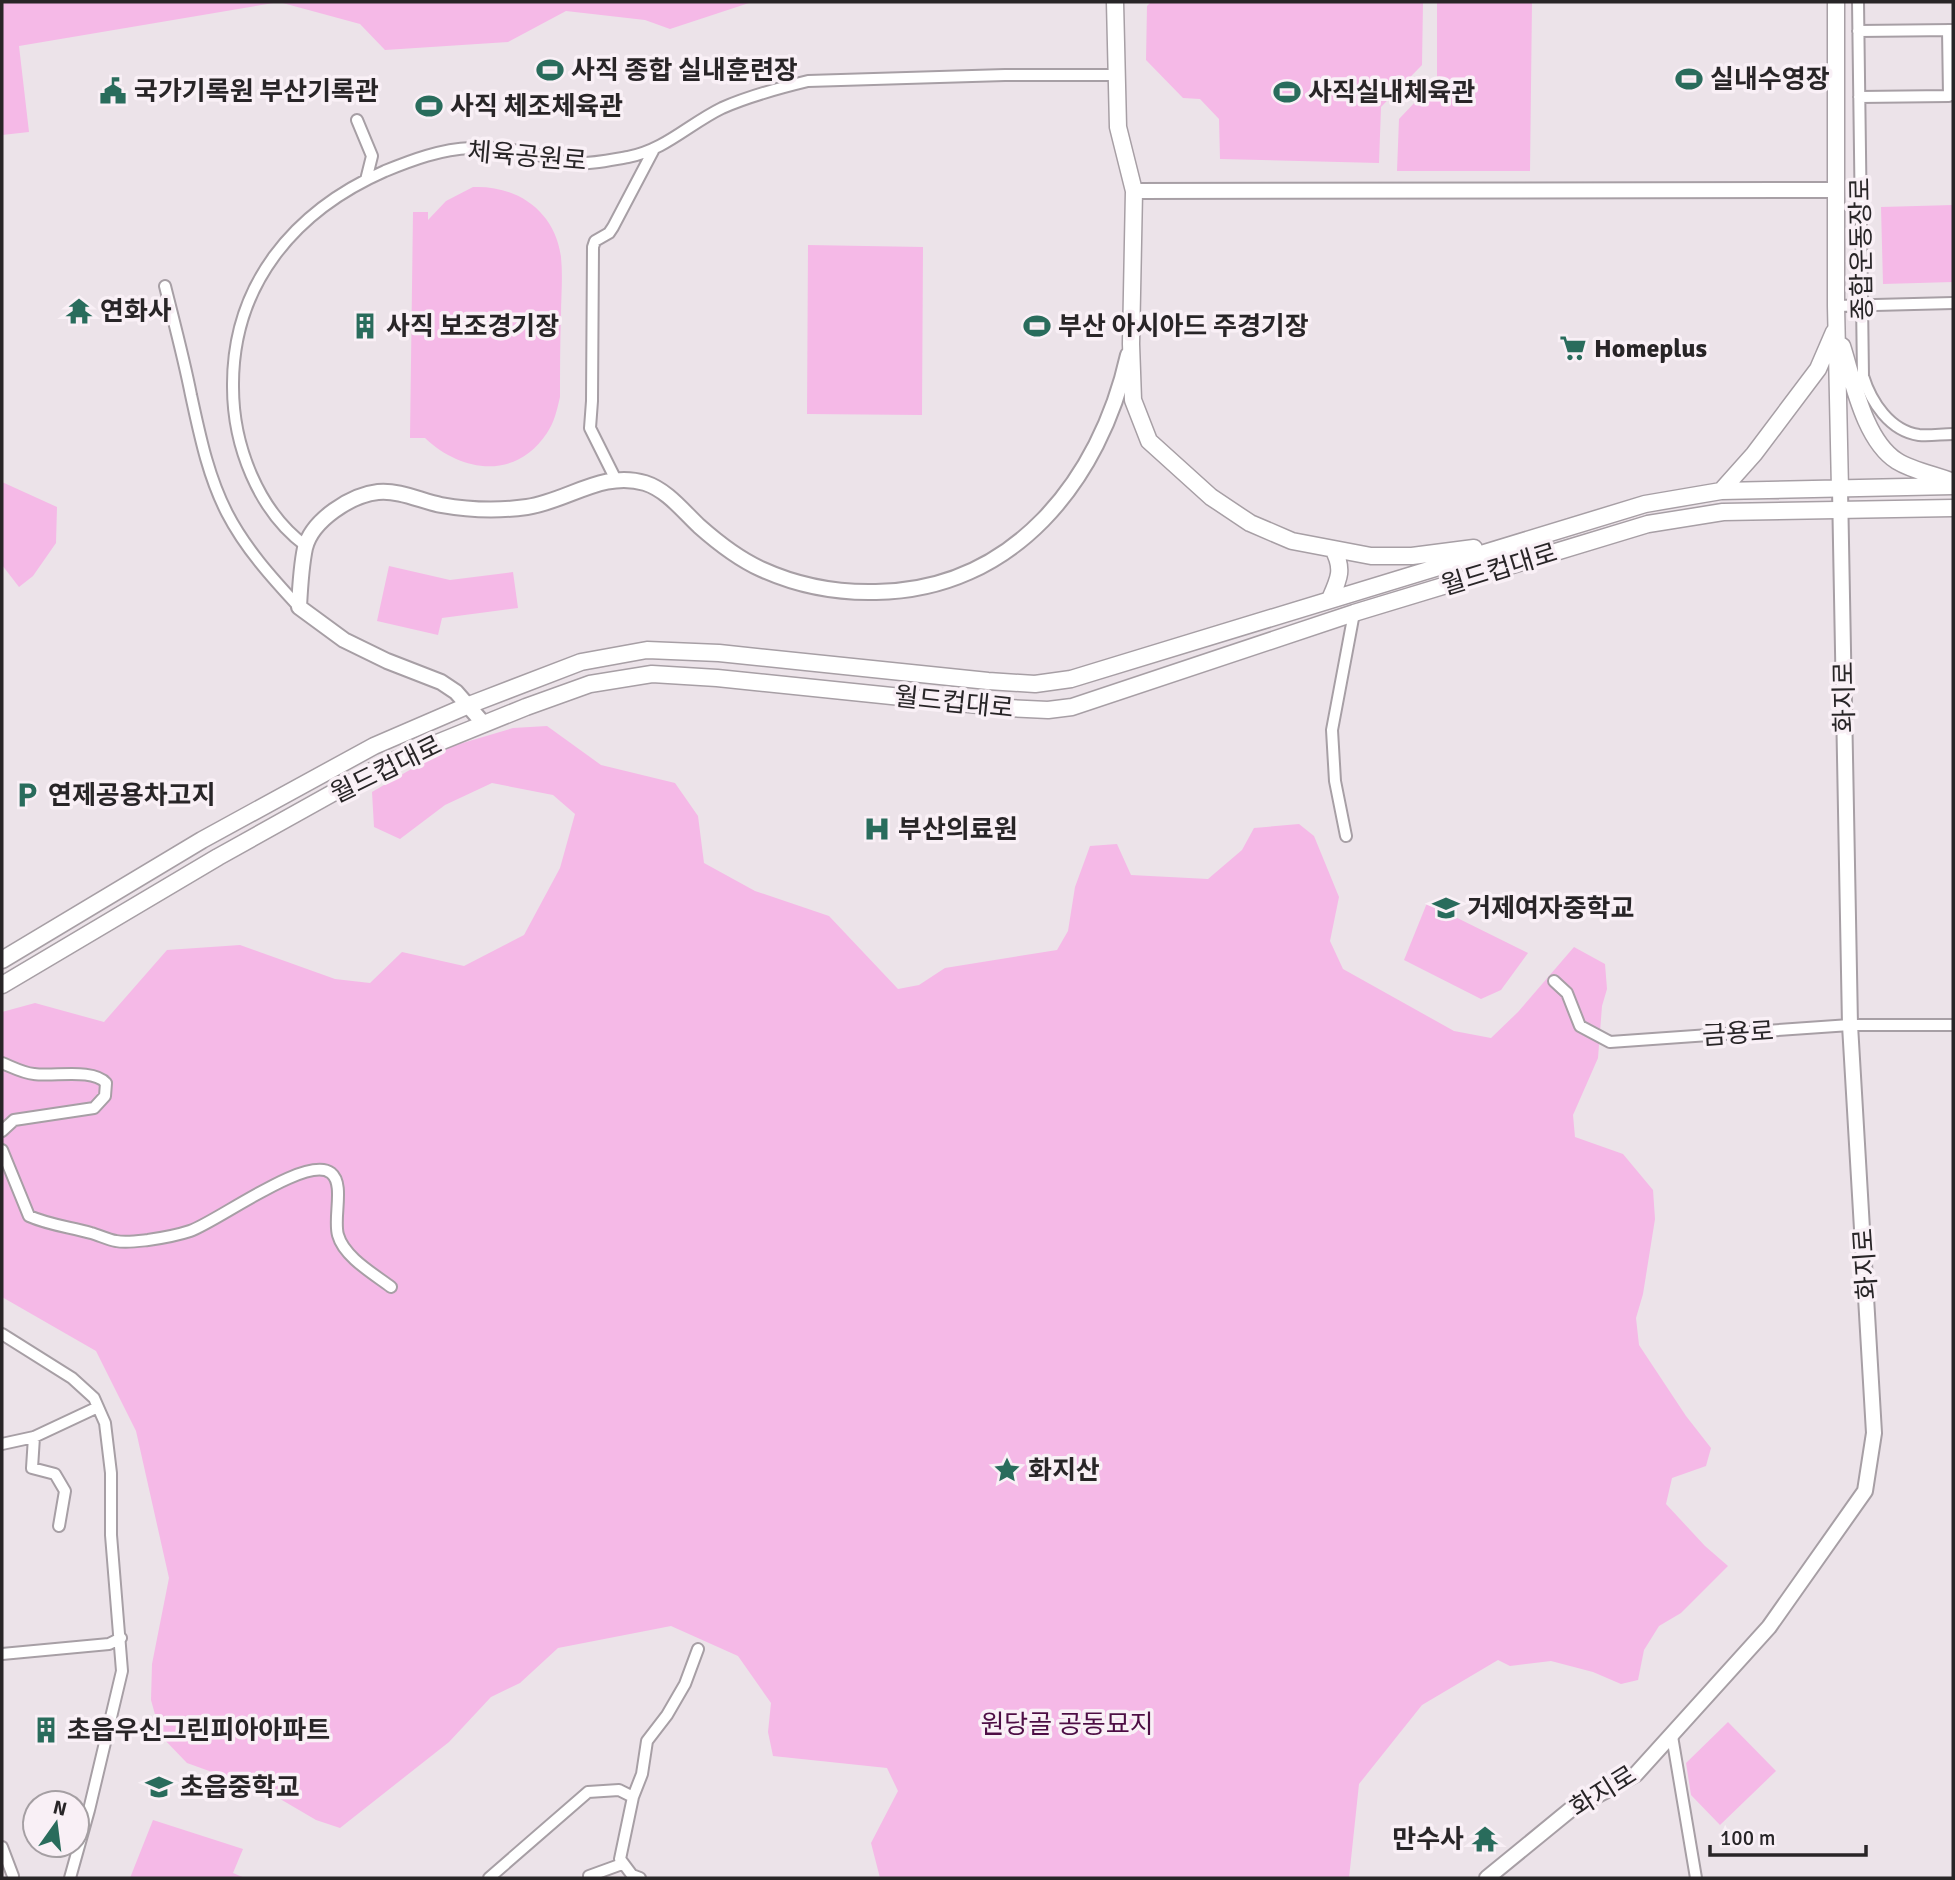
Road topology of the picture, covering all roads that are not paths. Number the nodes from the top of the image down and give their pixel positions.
1 (1115, 2) edge
2 (1836, 2) edge
3 (1858, 2) edge
4 (1950, 30) edge
5 (1858, 31) junction
6 (1116, 75) junction
7 (1859, 97) junction
8 (357, 120) dead end
9 (653, 151) junction
10 (366, 180) junction
11 (1835, 190) junction
12 (1134, 191) junction
13 (165, 286) dead end
14 (1953, 303) edge
15 (1861, 305) junction
16 (1836, 306) junction
17 (1836, 327) junction
18 (1131, 344) junction
19 (1953, 434) edge
20 (616, 480) junction
21 (1953, 484) edge
22 (1840, 489) junction
23 (1721, 491) junction
24 (1952, 508) edge
25 (1841, 510) junction
26 (1511, 544) junction
27 (306, 546) junction
28 (1333, 549) junction
29 (1330, 598) junction
30 (299, 607) junction
31 (1354, 613) junction
32 (469, 705) junction
33 (484, 724) junction
34 (1346, 836) dead end
35 (2, 961) edge
36 (1554, 981) dead end
37 (2, 985) edge
38 (1850, 1025) junction
39 (1953, 1025) edge
40 (2, 1063) edge
41 (2, 1131) edge
42 (2, 1150) edge
43 (391, 1287) dead end
44 (2, 1334) edge
45 (98, 1407) junction
46 (34, 1437) junction
47 (2, 1444) edge
48 (59, 1526) dead end
49 (121, 1638) junction
50 (698, 1649) dead end
51 (2, 1654) edge
52 (1672, 1737) junction
53 (632, 1797) junction
54 (2, 1847) edge
55 (622, 1864) junction
56 (13, 1876) dead end
57 (70, 1878) edge
58 (489, 1878) edge
59 (589, 1878) edge
60 (640, 1878) edge
61 (1487, 1878) edge
62 (1696, 1878) edge

1 - 6 main road
2 - 11 main road, 종합운동장로
3 - 5 street, 종합운동장로
4 - 5 street
4 - 7 street
5 - 7 street, 종합운동장로
6 - 9 street, 체육공원로
6 - 12 main road
7 - 15 street, 종합운동장로
8 - 10 street
9 - 10 street, 체육공원로
9 - 20 street
10 - 27 street, 체육공원로
11 - 12 street
11 - 16 main road, 종합운동장로
12 - 18 main road
13 - 30 street
14 - 15 street
15 - 16 street
15 - 19 street, 종합운동장로
16 - 17 main road, 종합운동장로
17 - 21 main road
17 - 22 main road, 종합운동장로
17 - 23 main road
18 - 20 street
18 - 28 main road
20 - 27 street
21 - 22 main road, 월드컵대로
22 - 23 main road, 월드컵대로
22 - 25 street, 화지로
23 - 26 main road, 월드컵대로
24 - 25 main road, 월드컵대로
25 - 31 main road, 월드컵대로
25 - 38 street, 화지로
26 - 28 main road
26 - 29 main road, 월드컵대로
27 - 30 street
28 - 29 main road
29 - 32 main road, 월드컵대로
30 - 32 street
31 - 33 main road, 월드컵대로
31 - 34 street
32 - 33 street
32 - 35 main road, 월드컵대로
33 - 37 main road, 월드컵대로
36 - 38 street, 금용로
38 - 39 street, 금용로
38 - 52 street, 화지로
40 - 41 street
42 - 43 street
44 - 45 street
45 - 46 street
45 - 49 street
46 - 47 street
46 - 48 street
49 - 51 street
49 - 57 street
50 - 53 street
52 - 61 street, 화지로
52 - 62 street
53 - 55 street
53 - 58 street
54 - 56 street
55 - 59 street
55 - 60 street

